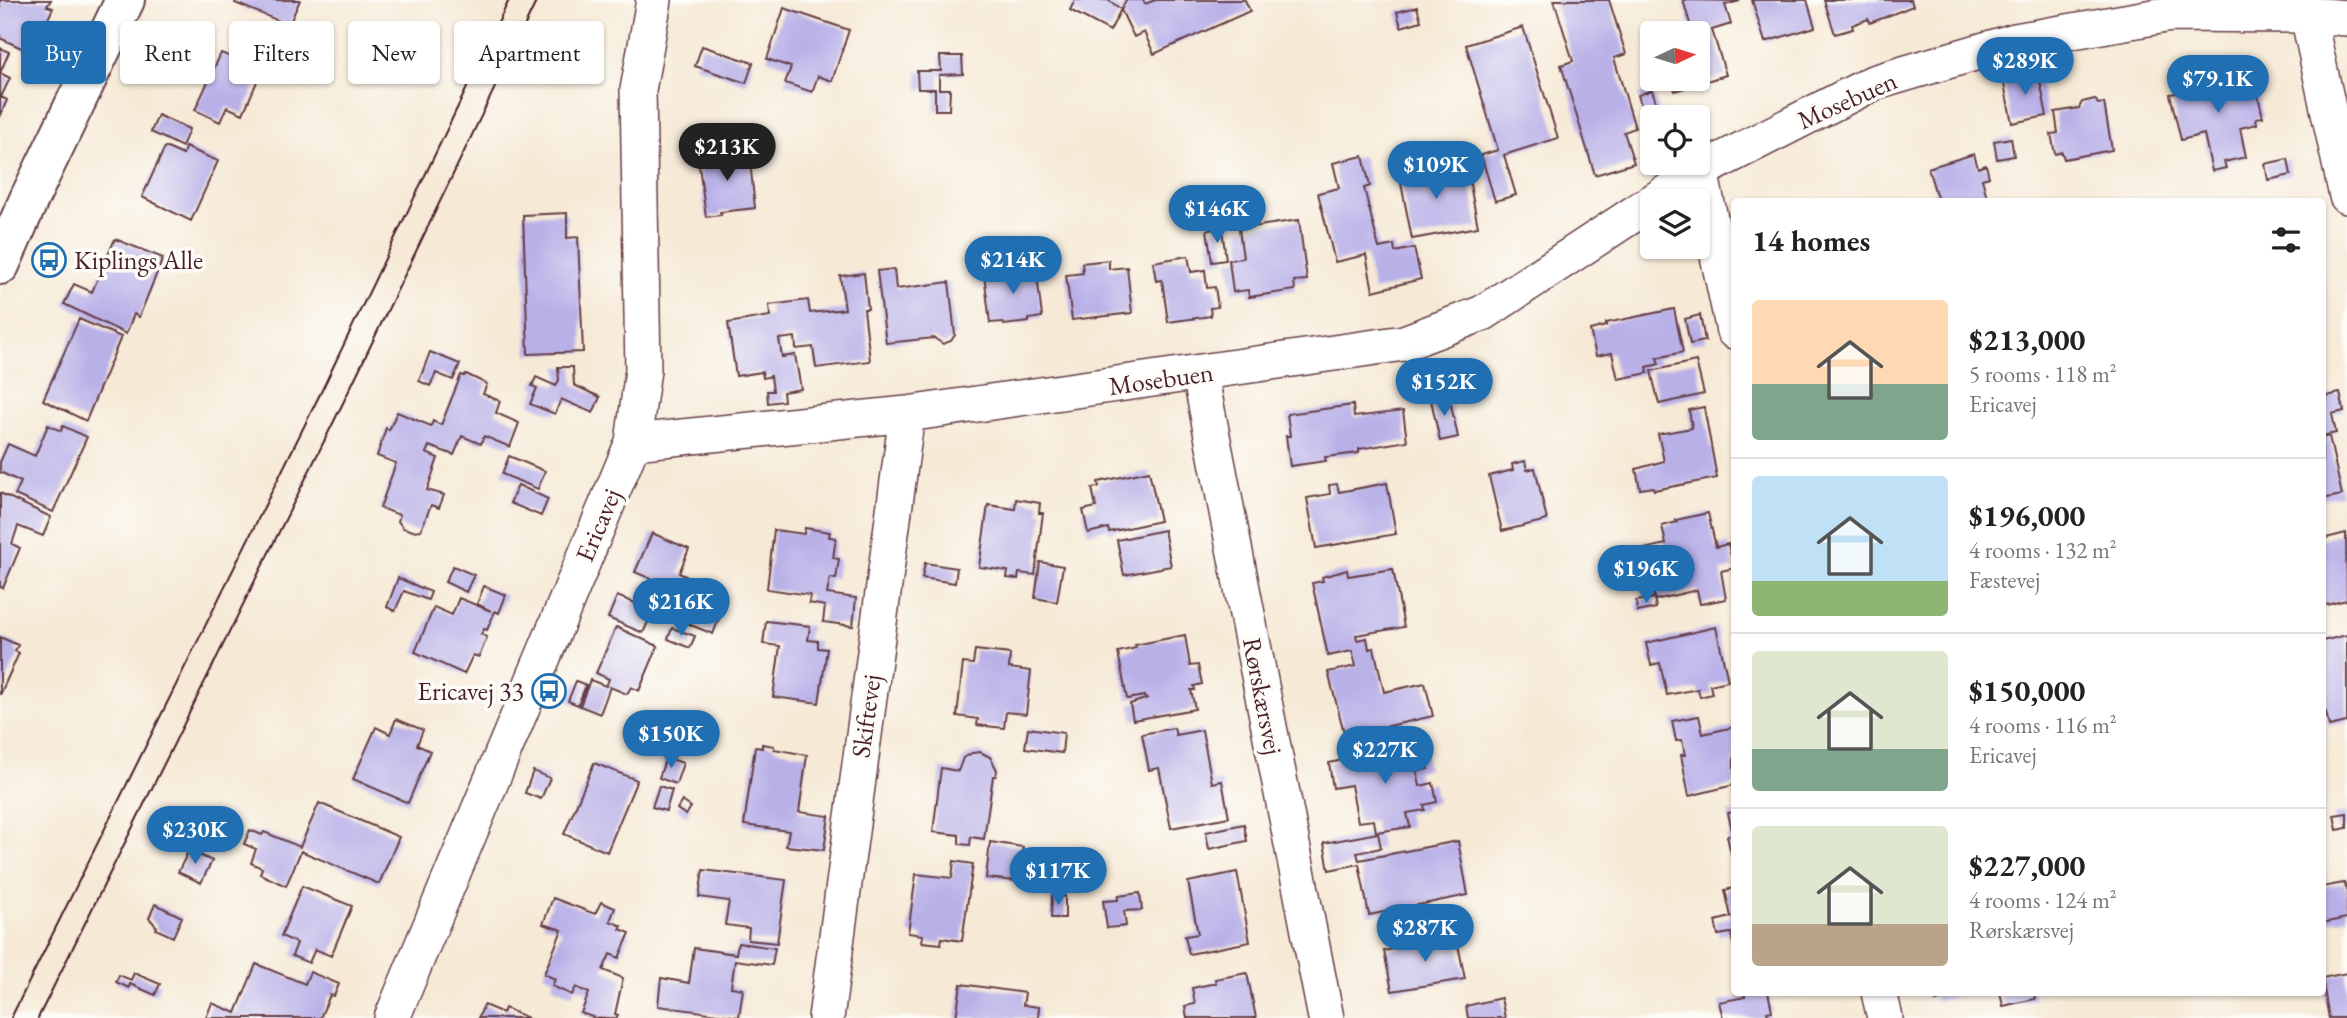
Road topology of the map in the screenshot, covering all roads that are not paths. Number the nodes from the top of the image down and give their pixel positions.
1 (125, 0) edge
2 (654, 0) edge
3 (2308, 15) junction
4 (2347, 18) edge
5 (1710, 166) edge
6 (1694, 175) edge
7 (1701, 175) edge
8 (1673, 189) edge
9 (2347, 196) edge
10 (1640, 210) edge
11 (0, 265) edge
12 (1731, 317) edge
13 (1200, 374) junction
14 (907, 414) junction
15 (633, 442) junction
16 (1881, 996) edge
17 (391, 1018) edge
18 (826, 1018) edge
19 (1325, 1018) edge
20 (1885, 1018) edge

1 - 11 street
2 - 15 street, Ericavej
3 - 4 street, Mosebuen
3 - 5 street, Mosebuen
3 - 9 street
6 - 8 street, Mosebuen
7 - 12 street
10 - 13 street, Mosebuen
13 - 14 street, Mosebuen
13 - 19 street, Rørskærsvej
14 - 15 street, Mosebuen
14 - 18 street, Skiftevej
15 - 17 street, Ericavej
16 - 20 street

